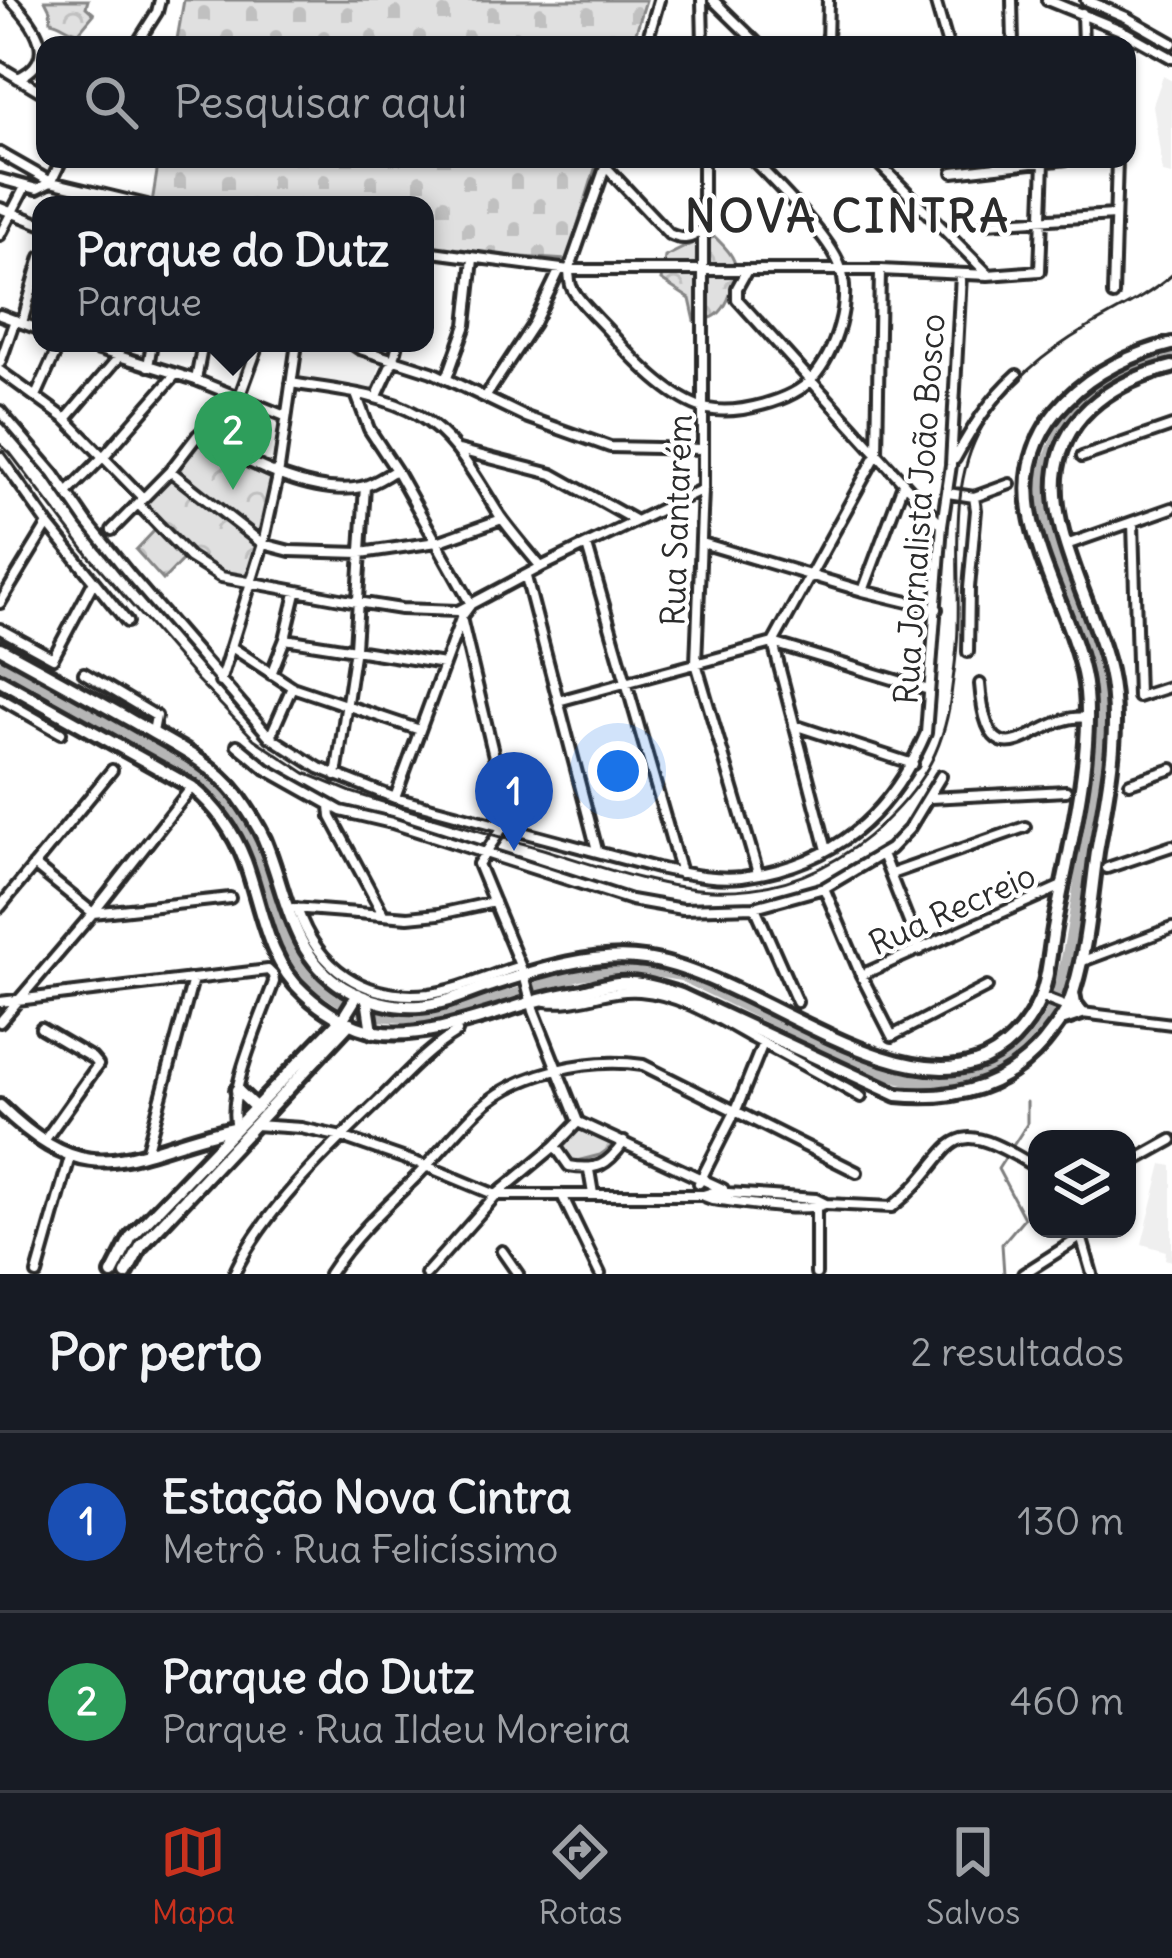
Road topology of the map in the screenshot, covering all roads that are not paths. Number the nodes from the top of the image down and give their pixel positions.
1 (11, 0) edge
2 (160, 0) edge
3 (659, 0) edge
4 (702, 0) edge
5 (713, 0) edge
6 (828, 0) edge
7 (935, 0) edge
8 (1012, 0) edge
9 (1047, 0) edge
10 (1086, 0) edge
11 (1082, 13) junction
12 (1123, 31) junction
13 (38, 36) edge
14 (142, 36) edge
15 (649, 36) edge
16 (703, 36) edge
17 (750, 36) edge
18 (827, 36) edge
19 (945, 36) edge
20 (1013, 36) edge
21 (1082, 36) edge
22 (1123, 36) edge
23 (1132, 36) edge
24 (1136, 38) edge
25 (1172, 43) edge
26 (1172, 58) edge
27 (36, 66) edge
28 (0, 67) edge
29 (18, 78) junction
30 (36, 89) edge
31 (0, 153) edge
32 (58, 168) edge
33 (604, 168) edge
34 (611, 168) edge
35 (703, 168) edge
36 (760, 168) edge
37 (883, 168) edge
38 (986, 168) edge
39 (1044, 168) edge
40 (1117, 168) edge
41 (953, 172) dead end
42 (0, 179) edge
43 (51, 182) junction
44 (26, 188) junction
45 (109, 196) edge
46 (0, 208) edge
47 (13, 214) junction
48 (1114, 215) junction
49 (1042, 220) junction
50 (32, 221) edge
51 (986, 223) dead end
52 (702, 227) junction
53 (0, 235) edge
54 (434, 252) edge
55 (473, 259) junction
56 (564, 269) junction
57 (703, 270) junction
58 (747, 270) junction
59 (842, 270) junction
60 (880, 270) junction
61 (961, 274) junction
62 (988, 275) junction
63 (32, 282) edge
64 (1113, 295) dead end
65 (0, 315) edge
66 (18, 321) junction
67 (32, 326) edge
68 (1172, 344) edge
69 (56, 352) edge
70 (104, 352) edge
71 (150, 352) edge
72 (201, 352) edge
73 (256, 352) edge
74 (296, 352) edge
75 (370, 352) edge
76 (396, 352) edge
77 (118, 358) junction
78 (394, 359) junction
79 (148, 366) junction
80 (0, 367) edge
81 (1172, 367) edge
82 (175, 375) junction
83 (1017, 376) dead end
84 (447, 378) junction
85 (196, 380) junction
86 (811, 380) junction
87 (291, 383) junction
88 (356, 394) junction
89 (36, 396) junction
90 (486, 396) junction
91 (239, 398) junction
92 (376, 398) junction
93 (704, 409) junction
94 (0, 411) edge
95 (285, 416) junction
96 (66, 419) junction
97 (1172, 426) edge
98 (197, 436) junction
99 (703, 449) junction
100 (458, 450) junction
101 (878, 454) junction
102 (104, 456) junction
103 (1082, 457) dead end
104 (1, 461) edge
105 (951, 465) junction
106 (396, 470) junction
107 (170, 471) junction
108 (278, 476) junction
109 (903, 484) junction
110 (1010, 484) dead end
111 (365, 486) junction
112 (703, 489) junction
113 (68, 492) junction
114 (949, 493) junction
115 (974, 497) junction
116 (141, 501) junction
117 (1172, 508) edge
118 (502, 519) junction
119 (636, 521) junction
120 (1133, 523) junction
121 (48, 524) junction
122 (942, 525) junction
123 (112, 530) dead end
124 (436, 542) junction
125 (701, 542) junction
126 (262, 544) junction
127 (1066, 544) junction
128 (587, 547) junction
129 (362, 553) junction
130 (541, 567) junction
131 (813, 574) junction
132 (526, 578) junction
133 (94, 581) junction
134 (251, 584) junction
135 (863, 591) junction
136 (296, 592) junction
137 (357, 602) junction
138 (0, 603) edge
139 (470, 604) junction
140 (937, 609) junction
141 (461, 620) junction
142 (127, 622) dead end
143 (0, 629) edge
144 (285, 639) junction
145 (773, 643) junction
146 (0, 648) edge
147 (233, 648) junction
148 (355, 648) junction
149 (968, 652) dead end
150 (696, 663) junction
151 (444, 664) junction
152 (84, 674) dead end
153 (271, 674) junction
154 (0, 680) edge
155 (220, 682) junction
156 (627, 682) junction
157 (980, 684) dead end
158 (292, 686) junction
159 (1172, 686) edge
160 (929, 690) junction
161 (0, 698) edge
162 (558, 701) junction
163 (347, 706) junction
164 (1088, 719) junction
165 (794, 724) junction
166 (420, 730) junction
167 (153, 733) junction
168 (62, 734) dead end
169 (270, 737) junction
170 (237, 745) dead end
171 (913, 764) junction
172 (1172, 769) edge
173 (112, 770) dead end
174 (336, 776) junction
175 (941, 776) dead end
176 (1130, 783) dead end
177 (192, 787) junction
178 (1066, 791) dead end
179 (395, 798) junction
180 (930, 798) junction
181 (331, 806) junction
182 (1025, 827) dead end
183 (509, 828) junction
184 (1172, 846) edge
185 (827, 850) junction
186 (487, 852) junction
187 (597, 852) junction
188 (882, 854) junction
189 (34, 866) junction
190 (1107, 868) dead end
191 (681, 873) junction
192 (758, 873) junction
193 (891, 874) junction
194 (1062, 886) junction
195 (824, 887) junction
196 (230, 898) dead end
197 (494, 902) junction
198 (0, 907) edge
199 (755, 907) junction
200 (292, 908) junction
201 (93, 913) junction
202 (384, 915) junction
203 (1172, 928) edge
204 (920, 950) junction
205 (1080, 962) junction
206 (523, 974) junction
207 (861, 976) junction
208 (194, 979) junction
209 (987, 987) dead end
210 (1073, 990) junction
211 (362, 998) junction
212 (1044, 998) junction
213 (17, 999) junction
214 (422, 1000) junction
215 (534, 1000) junction
216 (0, 1002) edge
217 (797, 1002) dead end
218 (1065, 1006) junction
219 (1082, 1013) junction
220 (346, 1019) junction
221 (0, 1022) edge
222 (1057, 1024) junction
223 (1172, 1024) edge
224 (370, 1027) junction
225 (41, 1028) dead end
226 (457, 1032) dead end
227 (764, 1043) junction
228 (879, 1059) junction
229 (557, 1070) junction
230 (870, 1082) junction
231 (236, 1090) junction
232 (861, 1097) dead end
233 (1, 1107) edge
234 (256, 1108) junction
235 (736, 1111) junction
236 (578, 1122) junction
237 (254, 1125) junction
238 (236, 1128) junction
239 (342, 1137) junction
240 (1172, 1140) edge
241 (44, 1142) junction
242 (624, 1142) junction
243 (555, 1146) junction
244 (146, 1154) junction
245 (70, 1156) junction
246 (1136, 1160) edge
247 (1028, 1162) edge
248 (426, 1166) junction
249 (589, 1170) junction
250 (857, 1172) dead end
251 (700, 1180) junction
252 (736, 1193) junction
253 (593, 1194) junction
254 (562, 1195) junction
255 (697, 1195) junction
256 (496, 1196) junction
257 (819, 1204) junction
258 (1073, 1238) edge
259 (1081, 1238) edge
260 (502, 1251) dead end
261 (515, 1270) edge
262 (37, 1274) edge
263 (112, 1274) edge
264 (126, 1274) edge
265 (235, 1274) edge
266 (328, 1274) edge
267 (425, 1274) edge
268 (500, 1274) edge
269 (600, 1274) edge
270 (815, 1274) edge
271 (1023, 1274) edge
272 (1092, 1274) edge

1 - 13 street
2 - 14 street
3 - 15 street
4 - 16 street
5 - 17 street
6 - 18 street
7 - 19 street
8 - 20 street
9 - 11 street
10 - 25 street
11 - 12 street
11 - 21 street
12 - 22 street
12 - 23 street
24 - 26 street
27 - 29 street
28 - 29 street
29 - 30 street
31 - 43 street
32 - 43 street
33 - 56 street
34 - 52 street
35 - 52 street, Rua Santarém
36 - 59 street
37 - 62 street
38 - 41 street
39 - 49 street
40 - 48 street
42 - 44 street
43 - 44 street
43 - 45 street
44 - 47 street
46 - 47 street
47 - 50 street
47 - 53 street
48 - 49 street
48 - 64 street
49 - 51 street
49 - 62 street
52 - 57 street, Rua Santarém
54 - 55 street
55 - 56 street
55 - 84 street
56 - 57 street
56 - 90 street
56 - 93 street
57 - 58 street
57 - 93 street, Rua Santarém
58 - 59 street
58 - 86 street
59 - 60 street
59 - 86 street
60 - 61 street
60 - 101 street
61 - 62 street
61 - 105 street, Rua Jornalista João Bosco
63 - 66 street
65 - 66 street
66 - 67 street
66 - 80 street
68 - 164 main road
69 - 89 street
70 - 77 street
71 - 79 street
72 - 85 street
73 - 91 street
74 - 87 street
75 - 78 street
76 - 78 street
77 - 79 street
77 - 96 street
78 - 84 street
78 - 92 street
79 - 82 street
80 - 89 street
81 - 127 main road
82 - 85 street
82 - 102 street
83 - 105 street
84 - 90 street
85 - 91 street
86 - 93 street
86 - 101 street
87 - 88 street
87 - 95 street
88 - 92 street
88 - 106 street
89 - 96 street
90 - 99 street
91 - 95 street
91 - 98 street
92 - 100 street
93 - 99 street, Rua Santarém
94 - 113 street, Rua Jornalista João Bosco
95 - 108 street
96 - 102 street
97 - 103 street
98 - 107 street
98 - 108 street
99 - 112 street, Rua Santarém
100 - 118 street
100 - 119 street
101 - 109 street
101 - 131 street
102 - 113 street
102 - 116 street
104 - 121 street
105 - 114 street, Rua Jornalista João Bosco
106 - 111 street
106 - 124 street
107 - 116 street
107 - 126 street
108 - 111 street
108 - 126 street
109 - 122 street
109 - 135 street
110 - 115 street
111 - 129 street
112 - 119 street
112 - 125 street, Rua Santarém
113 - 155 street, Rua Jornalista João Bosco
114 - 115 street
114 - 122 street, Rua Jornalista João Bosco
115 - 149 street
116 - 123 street
116 - 134 street
117 - 120 street
118 - 124 street
118 - 130 street
119 - 128 street
120 - 127 street
120 - 159 street
121 - 133 street
121 - 138 street
122 - 140 street, Rua Jornalista João Bosco
124 - 129 street
124 - 139 street
125 - 131 street
125 - 150 street, Rua Santarém
126 - 129 street
126 - 134 street
127 - 205 main road
128 - 130 street
128 - 156 street
129 - 137 street
130 - 132 street
131 - 135 street
131 - 145 street
132 - 139 street
132 - 162 street
133 - 142 street
133 - 143 street
134 - 136 street
134 - 147 street
135 - 140 street
136 - 137 street
136 - 144 street
137 - 139 street
137 - 148 street
139 - 141 street
140 - 160 street, Rua Jornalista João Bosco
141 - 151 street
141 - 183 street
144 - 148 street
144 - 153 street
145 - 150 street
145 - 160 street
145 - 165 street
146 - 167 main road
147 - 153 street
147 - 155 street
148 - 151 street
148 - 163 street
150 - 156 street
150 - 192 street, Rua Santarém
151 - 166 street
152 - 167 street
153 - 158 street
154 - 177 main road
155 - 169 street, Rua Jornalista João Bosco
156 - 162 street
156 - 191 street
157 - 164 street
158 - 163 street
158 - 169 street
160 - 171 street, Rua Jornalista João Bosco
161 - 168 street
162 - 187 street
163 - 166 street
163 - 174 street
164 - 194 main road
165 - 171 street
165 - 185 street
166 - 179 street
167 - 200 main road
169 - 174 street, Rua Jornalista João Bosco
170 - 181 street
171 - 185 street, Rua Jornalista João Bosco
172 - 176 street
173 - 189 street
174 - 179 street, Rua Jornalista João Bosco
175 - 180 street
177 - 201 street
177 - 220 main road
178 - 180 street
179 - 183 street, Rua Jornalista João Bosco
180 - 188 street
181 - 186 street
181 - 202 street
182 - 193 street
183 - 186 street
183 - 187 street, Rua Jornalista João Bosco
184 - 190 street
185 - 192 street, Rua Jornalista João Bosco
186 - 197 street
186 - 199 street
187 - 191 street, Rua Jornalista João Bosco
188 - 193 street
188 - 195 street
189 - 198 street
189 - 201 street
191 - 192 street, Rua Jornalista João Bosco
193 - 204 street
194 - 204 street, Rua Recreio
194 - 212 main road
195 - 199 street
195 - 207 street
196 - 201 street
197 - 202 street
197 - 206 street
199 - 217 street
200 - 202 street
200 - 211 main road
200 - 214 street
201 - 213 street
203 - 205 street
204 - 207 street, Rua Recreio
205 - 210 main road
206 - 214 main road
206 - 215 street
206 - 228 main road
207 - 209 street
208 - 213 street
208 - 231 street
208 - 244 street
210 - 218 main road
210 - 219 main road
211 - 214 main road
211 - 220 main road
211 - 224 main road
212 - 218 street
212 - 228 main road
213 - 216 street
213 - 221 street
215 - 224 main road
215 - 227 street
215 - 229 street
215 - 230 main road
218 - 219 street
218 - 222 main road
219 - 222 main road
219 - 223 street
220 - 224 main road
220 - 234 main road
220 - 237 main road
222 - 230 main road
225 - 241 street
226 - 239 street
227 - 232 street
227 - 235 street
228 - 230 main road
229 - 235 street
229 - 236 street
229 - 248 street
231 - 234 main road
231 - 238 street
233 - 241 main road
234 - 238 main road
235 - 250 street
235 - 251 street
236 - 242 street
236 - 243 street
237 - 238 main road
237 - 239 street
237 - 264 main road
238 - 244 main road
238 - 263 main road
239 - 248 street
239 - 265 street
240 - 246 street
241 - 245 main road
242 - 249 street
242 - 251 street
243 - 249 street
243 - 256 street
244 - 245 main road
245 - 262 street
247 - 257 street
248 - 256 street
248 - 266 street
249 - 253 street
251 - 252 street
251 - 255 street
252 - 255 street
252 - 257 street
253 - 254 street
253 - 255 street
254 - 256 street
254 - 269 street
255 - 257 street
256 - 267 street
257 - 270 street
258 - 271 street
259 - 272 street
260 - 261 street
261 - 268 street

